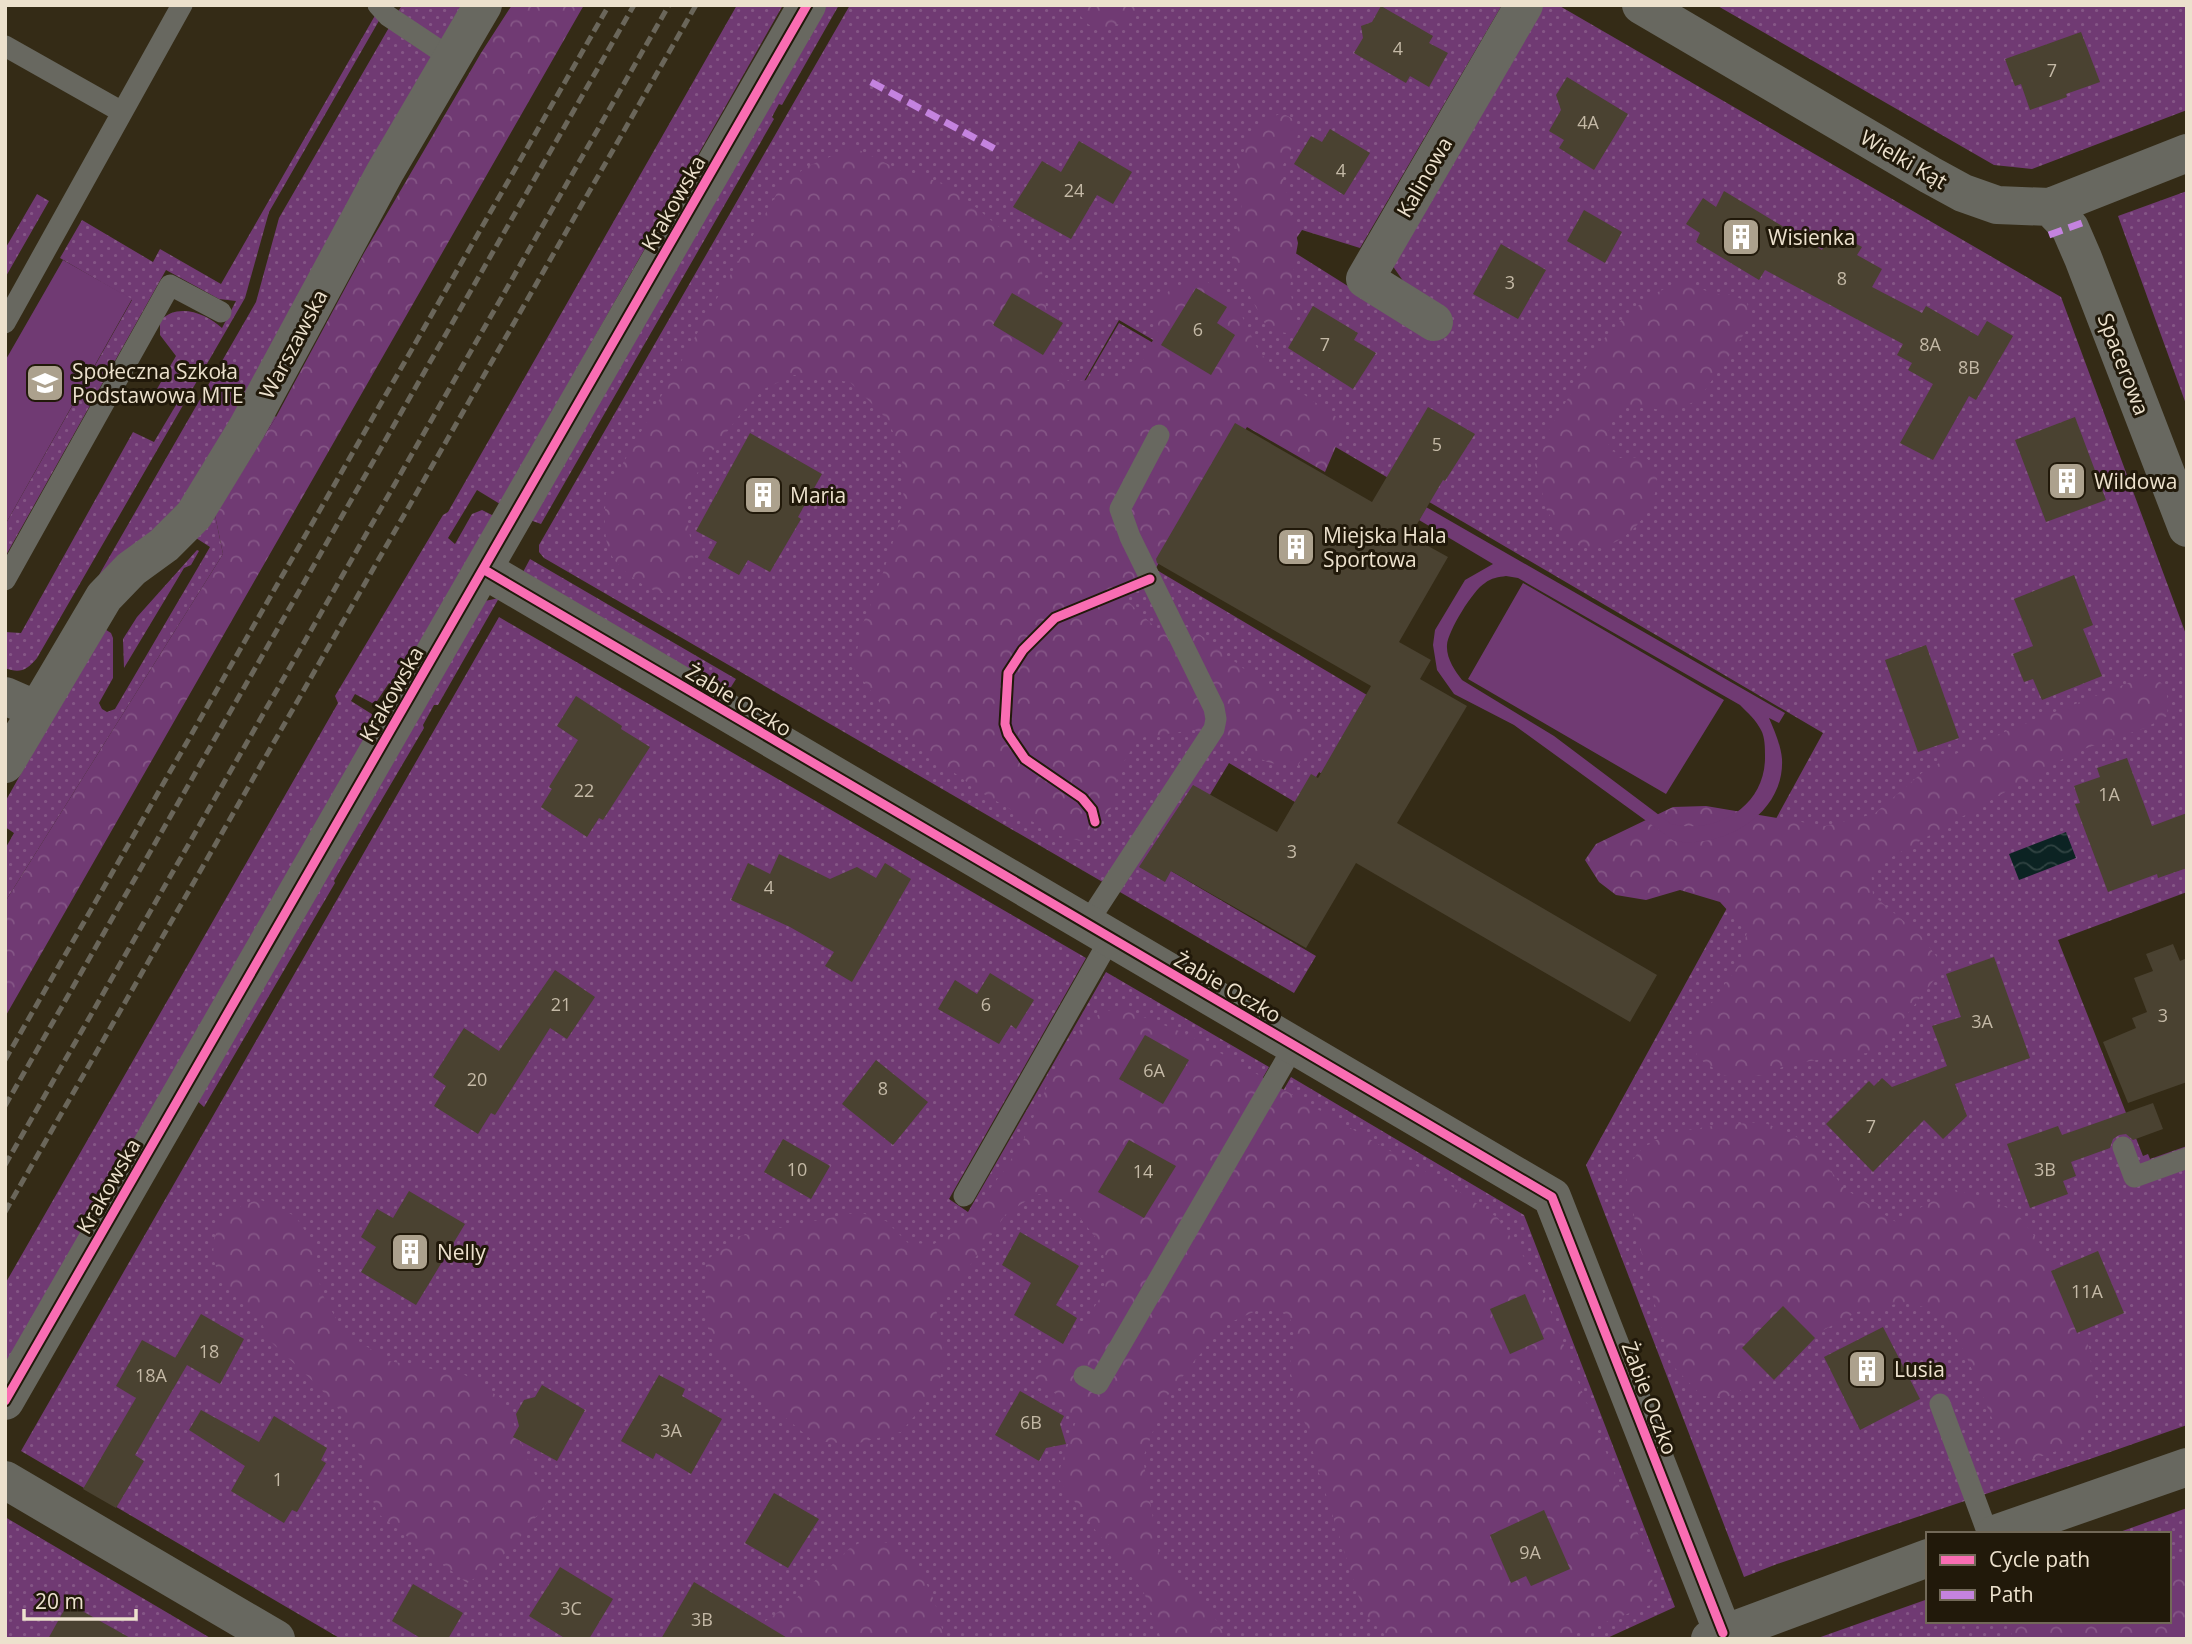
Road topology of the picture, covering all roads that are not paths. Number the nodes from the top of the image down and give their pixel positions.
1 (182, 5) edge
2 (378, 5) edge
3 (483, 5) edge
4 (807, 5) edge
5 (1524, 5) edge
6 (1641, 5) edge
7 (5, 46) edge
8 (451, 58) junction
9 (122, 112) junction
10 (2187, 153) edge
11 (2050, 207) junction
12 (221, 312) dead end
13 (1434, 322) dead end
14 (5, 323) edge
15 (1159, 435) dead end
16 (2187, 528) edge
17 (482, 569) junction
18 (5, 580) edge
19 (21, 703) edge
20 (5, 764) edge
21 (1098, 932) junction
22 (1294, 1046) junction
23 (2123, 1147) dead end
24 (2187, 1158) edge
25 (964, 1196) dead end
26 (1084, 1376) dead end
27 (5, 1401) edge
28 (1940, 1404) dead end
29 (2187, 1467) edge
30 (5, 1480) edge
31 (1987, 1532) edge
32 (2001, 1532) edge
33 (1926, 1559) edge
34 (1717, 1636) edge
35 (276, 1639) edge

1 - 9 lane
2 - 8 lane
3 - 8 street, Warszawska
4 - 17 street, Krakowska
5 - 13 street, Kalinowa
6 - 11 street, Wielki Kąt
7 - 9 lane
8 - 19 street, Warszawska
9 - 14 lane
10 - 11 street, Wielki Kąt
11 - 16 street, Spacerowa
12 - 18 lane
15 - 21 lane
17 - 21 street, Żabie Oczko
17 - 27 street, Krakowska
19 - 20 street, Warszawska
21 - 22 street, Żabie Oczko
21 - 25 lane
22 - 26 lane
22 - 34 street, Żabie Oczko
23 - 24 lane
28 - 31 lane
29 - 32 street
30 - 35 street
33 - 34 street

